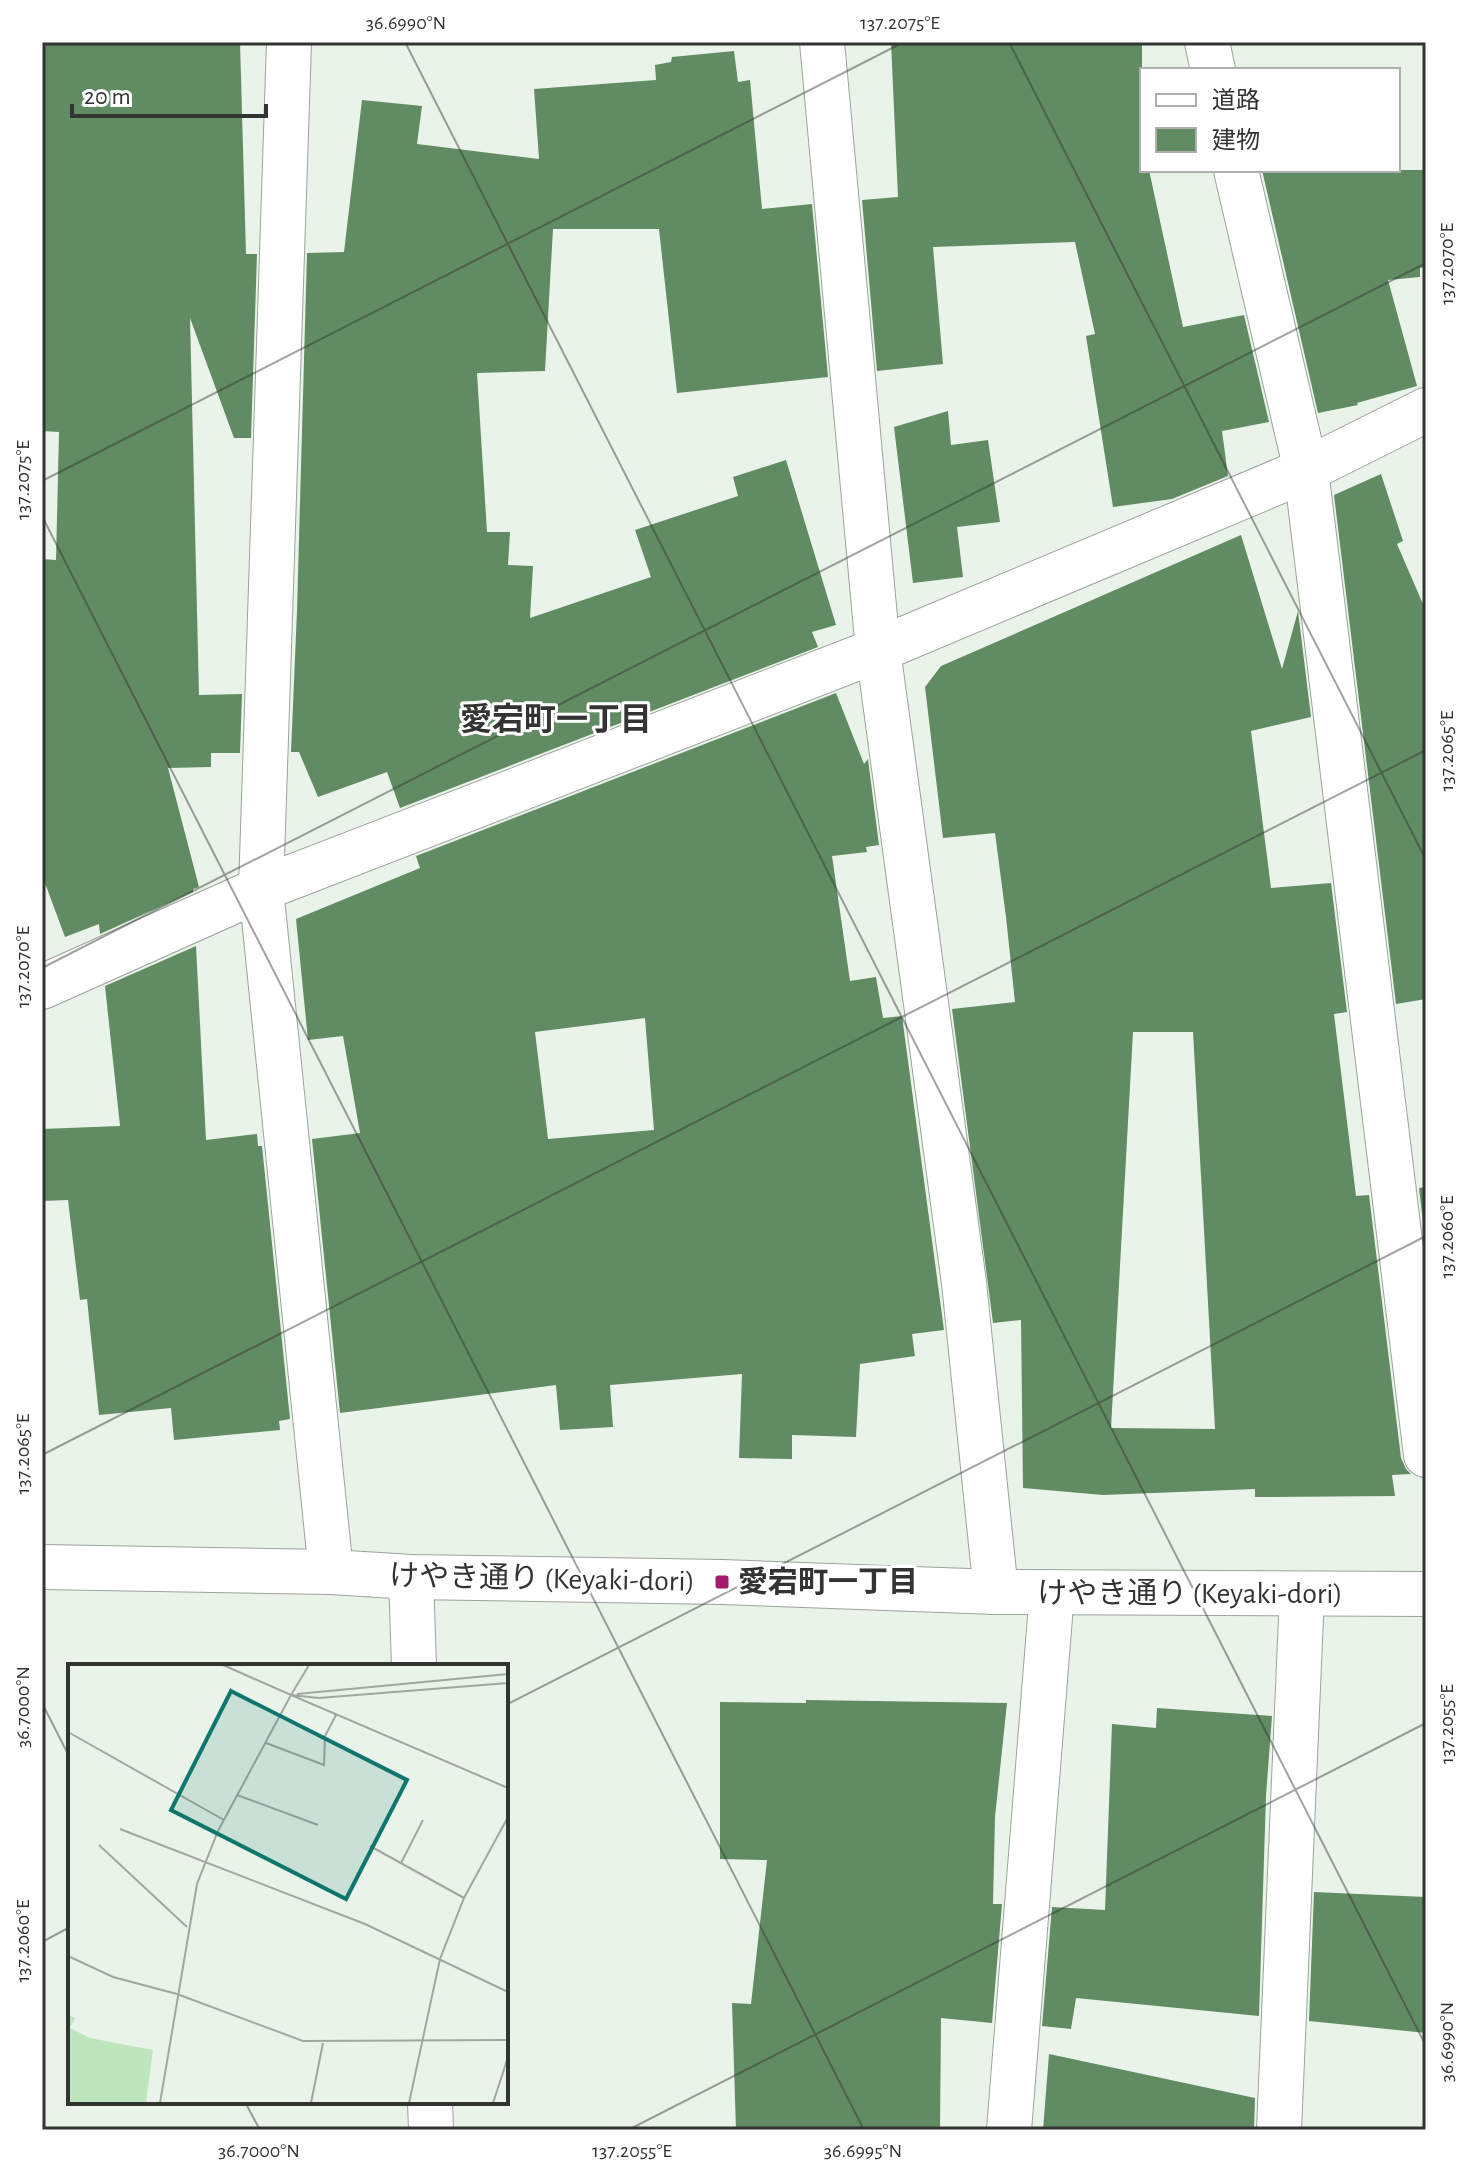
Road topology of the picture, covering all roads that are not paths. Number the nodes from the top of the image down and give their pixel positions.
1 (289, 42) edge
2 (822, 42) edge
3 (1207, 42) edge
4 (1213, 68) edge
5 (1236, 172) edge
6 (1426, 410) edge
7 (1306, 470) junction
8 (878, 650) junction
9 (261, 889) junction
10 (42, 987) edge
11 (1426, 1455) edge
12 (42, 1567) edge
13 (331, 1572) junction
14 (411, 1577) junction
15 (996, 1592) junction
16 (1052, 1592) junction
17 (1302, 1594) junction
18 (1426, 1594) edge
19 (414, 1664) edge
20 (430, 2104) edge
21 (431, 2130) edge
22 (1009, 2130) edge
23 (1279, 2130) edge

1 - 9 street
2 - 8 street
3 - 4 street
5 - 7 street
6 - 7 street
7 - 8 street
7 - 11 street
8 - 9 street
8 - 15 street
9 - 10 street
9 - 13 street
12 - 13 street, けやき通り (Keyaki-dori)
13 - 14 street, けやき通り (Keyaki-dori)
14 - 15 street, けやき通り (Keyaki-dori)
14 - 19 street
15 - 16 street, けやき通り (Keyaki-dori)
16 - 17 street, けやき通り (Keyaki-dori)
16 - 22 street
17 - 18 street, けやき通り (Keyaki-dori)
17 - 23 street
20 - 21 street

